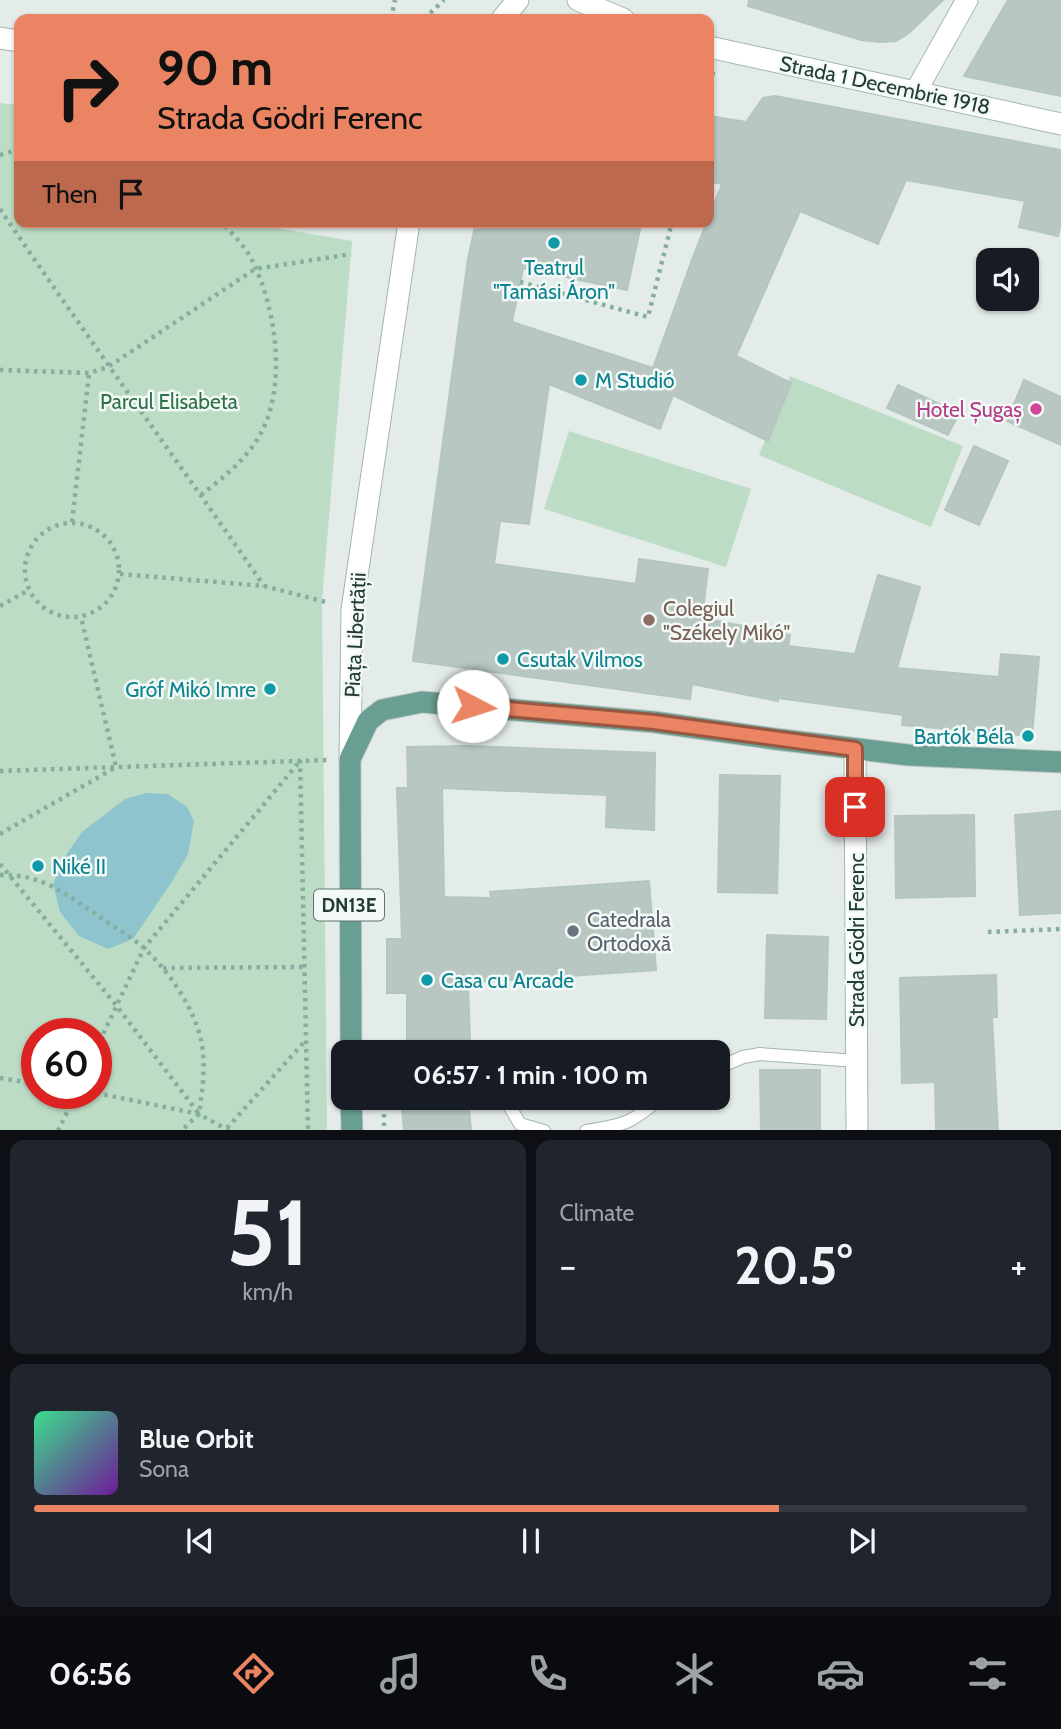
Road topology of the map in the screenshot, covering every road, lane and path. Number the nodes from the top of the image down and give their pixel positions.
1 (444, 0) edge
2 (518, 0) edge
3 (578, 0) edge
4 (967, 0) edge
5 (429, 14) edge
6 (506, 14) edge
7 (611, 14) edge
8 (714, 48) edge
9 (916, 91) junction
10 (1061, 124) edge
11 (0, 209) edge
12 (227, 228) edge
13 (409, 228) edge
14 (670, 228) edge
15 (351, 254) dead end
16 (255, 269) junction
17 (520, 282) dead end
18 (108, 369) junction
19 (0, 370) edge
20 (89, 373) junction
21 (201, 495) junction
22 (72, 522) junction
23 (120, 574) junction
24 (264, 586) junction
25 (29, 590) junction
26 (0, 606) edge
27 (352, 610) junction
28 (81, 617) junction
29 (855, 749) junction
30 (350, 759) junction
31 (300, 760) junction
32 (1061, 762) edge
33 (116, 767) junction
34 (0, 771) edge
35 (0, 834) edge
36 (0, 864) edge
37 (10, 875) junction
38 (0, 876) edge
39 (1061, 929) edge
40 (988, 932) dead end
41 (144, 948) junction
42 (305, 967) junction
43 (162, 968) junction
44 (116, 1005) junction
45 (110, 1018) edge
46 (306, 1039) junction
47 (351, 1040) edge
48 (857, 1060) junction
49 (730, 1063) edge
50 (0, 1078) edge
51 (21, 1081) edge
52 (112, 1096) edge
53 (68, 1109) edge
54 (351, 1110) edge
55 (384, 1110) edge
56 (512, 1110) edge
57 (647, 1110) edge
58 (199, 1114) junction
59 (228, 1129) edge
60 (58, 1130) edge
61 (181, 1130) edge
62 (308, 1130) edge
63 (352, 1130) edge
64 (384, 1130) edge
65 (544, 1130) edge
66 (586, 1130) edge
67 (857, 1130) edge

1 - 5 path
2 - 6 street
3 - 7 street
4 - 9 street
8 - 9 street, Strada 1 Decembrie 1918
9 - 10 street, Strada 1 Decembrie 1918
11 - 18 path
12 - 16 path
13 - 27 street, Piața Libertății / DN13E
14 - 17 path
15 - 16 path
16 - 18 path
16 - 21 path
18 - 20 path
18 - 21 path
19 - 20 path
20 - 22 path
21 - 24 path
22 - 23 path
22 - 25 path
23 - 24 path
23 - 28 path
24 - 27 path
25 - 26 path
25 - 28 path
27 - 30 street, Piața Libertății / DN13E
28 - 33 path
29 - 30 main road, DN13E
29 - 32 main road, DN13E
29 - 48 street, Strada Gödri Ferenc
30 - 47 main road, Piața Libertății / DN13E
31 - 33 path
31 - 41 path
31 - 42 path
33 - 34 path
33 - 35 path
36 - 37 path
37 - 38 path
37 - 41 path
37 - 44 path
39 - 40 path
41 - 43 path
41 - 44 path
42 - 43 path
42 - 46 path
43 - 58 path
44 - 45 path
44 - 58 path
46 - 59 path
46 - 62 path
48 - 49 lane
48 - 67 street, Strada Gödri Ferenc
50 - 51 path
52 - 58 path
53 - 60 path
54 - 63 main road
55 - 64 path
56 - 65 lane
57 - 66 lane
58 - 59 path
58 - 61 path

